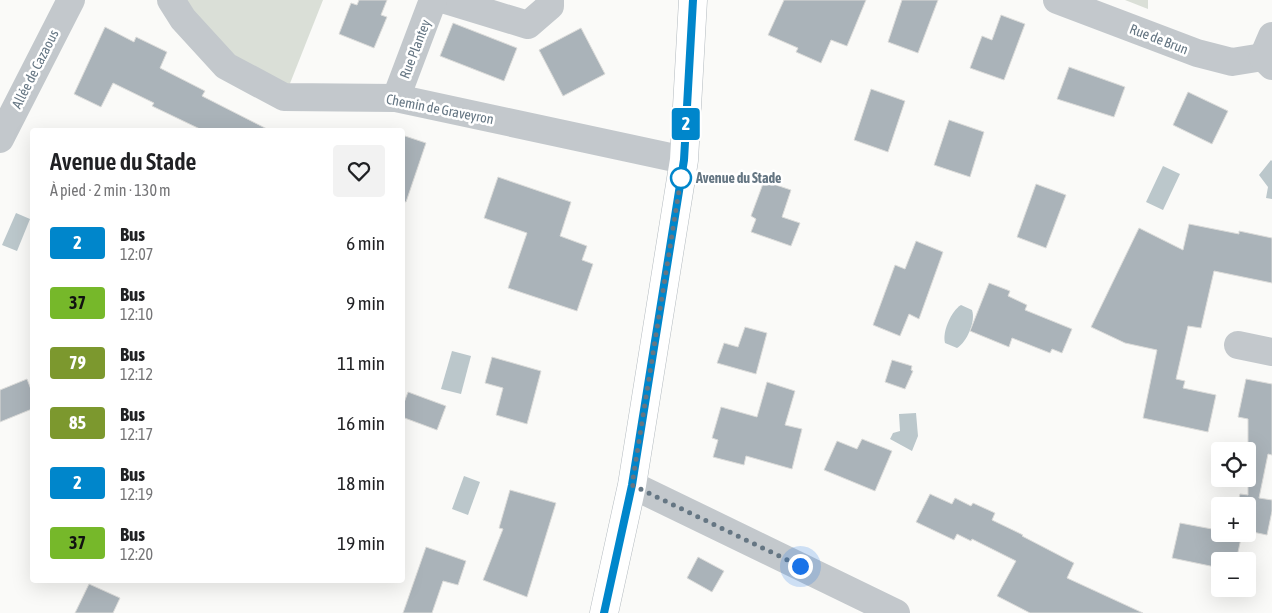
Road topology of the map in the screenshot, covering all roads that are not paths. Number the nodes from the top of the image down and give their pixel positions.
1 (71, 0) edge
2 (171, 0) edge
3 (433, 0) edge
4 (446, 0) edge
5 (550, 0) edge
6 (694, 0) edge
7 (1057, 0) edge
8 (1269, 53) edge
9 (396, 98) junction
10 (2, 130) edge
11 (684, 160) junction
12 (1238, 345) dead end
13 (1272, 352) edge
14 (632, 485) junction
15 (604, 613) edge
16 (896, 613) edge

1 - 10 street, Allée de Cazaous
2 - 9 street, Chemin de Graveyron
3 - 9 street, Rue Plantey
4 - 5 street
6 - 11 main road
7 - 8 street, Rue de Brun
9 - 11 street, Chemin de Graveyron
11 - 14 main road
12 - 13 street
14 - 15 main road
14 - 16 street

